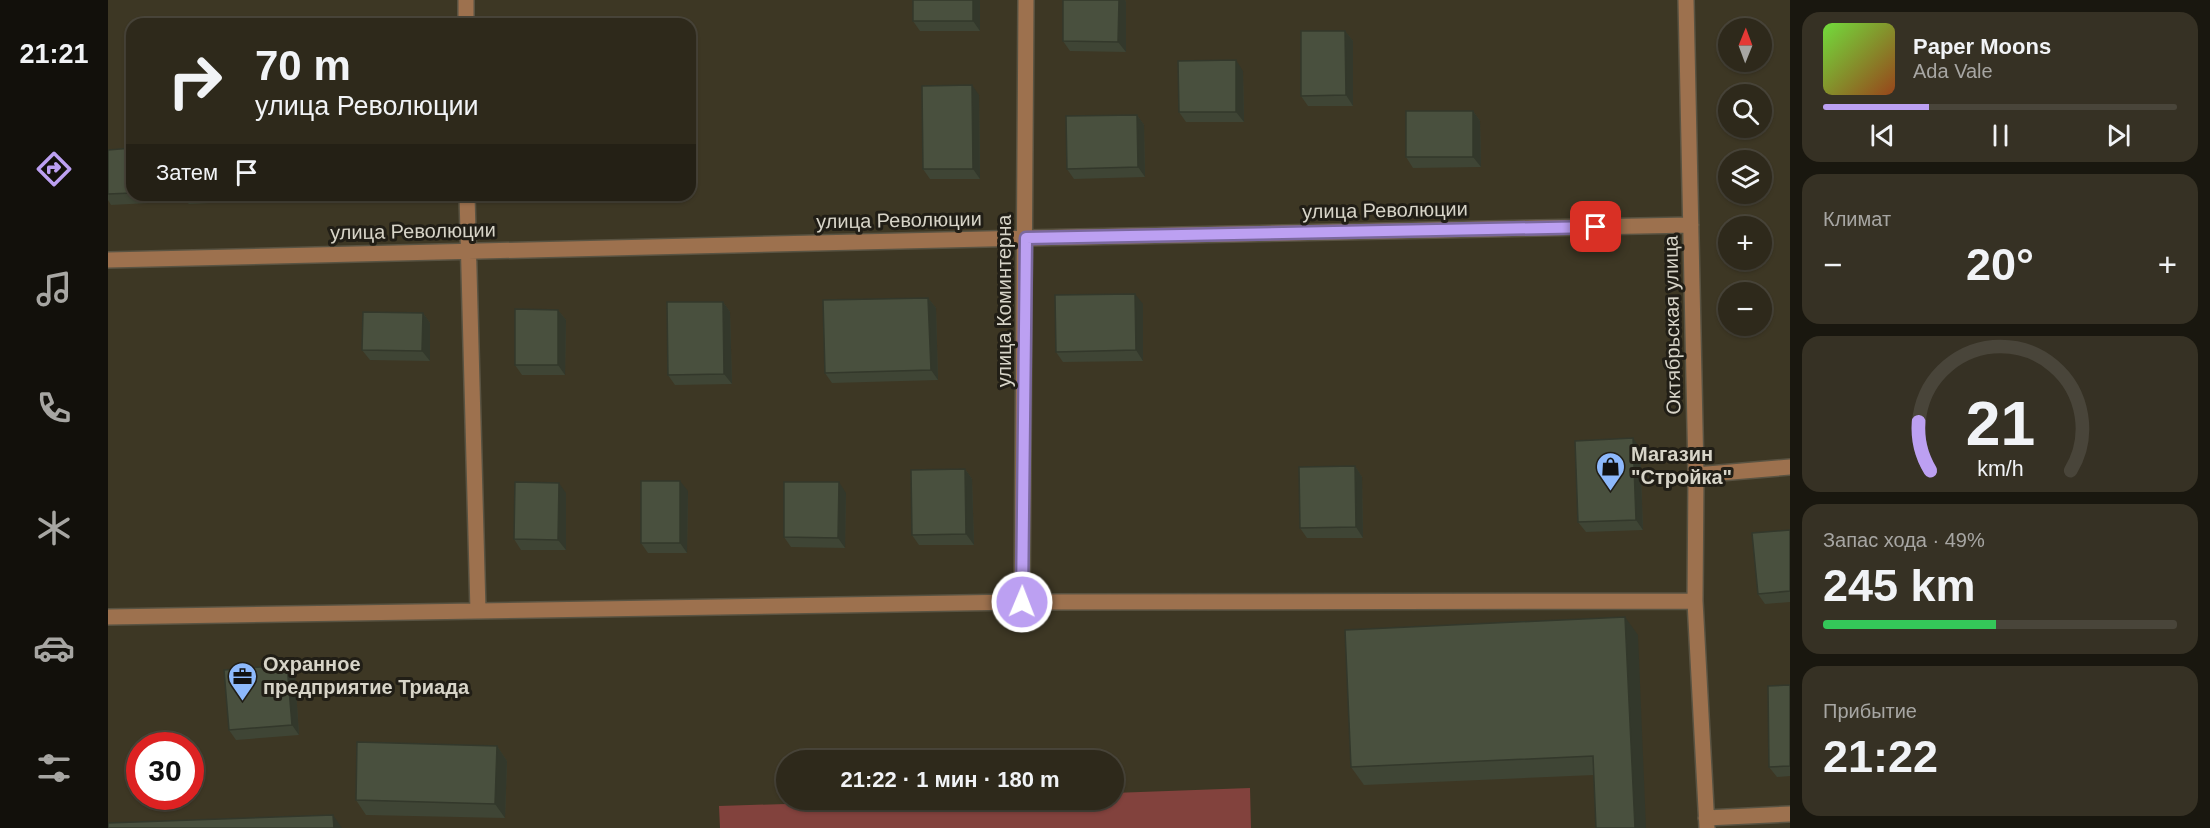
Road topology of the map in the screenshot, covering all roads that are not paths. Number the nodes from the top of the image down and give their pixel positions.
1 (466, 0) edge
2 (1026, 0) edge
3 (1686, 0) edge
4 (466, 18) edge
5 (467, 201) edge
6 (1691, 225) junction
7 (1026, 238) junction
8 (467, 251) junction
9 (108, 260) edge
10 (1790, 467) edge
11 (1696, 474) junction
12 (1695, 601) junction
13 (1022, 602) junction
14 (478, 610) junction
15 (108, 616) edge
16 (1790, 814) edge
17 (1707, 823) edge

1 - 4 street
2 - 7 street, улица Коминтерна
3 - 6 street, Октябрьская улица
5 - 8 street
6 - 7 street, улица Революции
6 - 11 street, Октябрьская улица
7 - 8 street, улица Революции
7 - 13 street, улица Коминтерна
8 - 9 street, улица Революции
8 - 14 street
10 - 11 street
11 - 12 street, Октябрьская улица
12 - 13 street
12 - 17 street, Октябрьская улица
13 - 14 street
14 - 15 street
16 - 17 street

